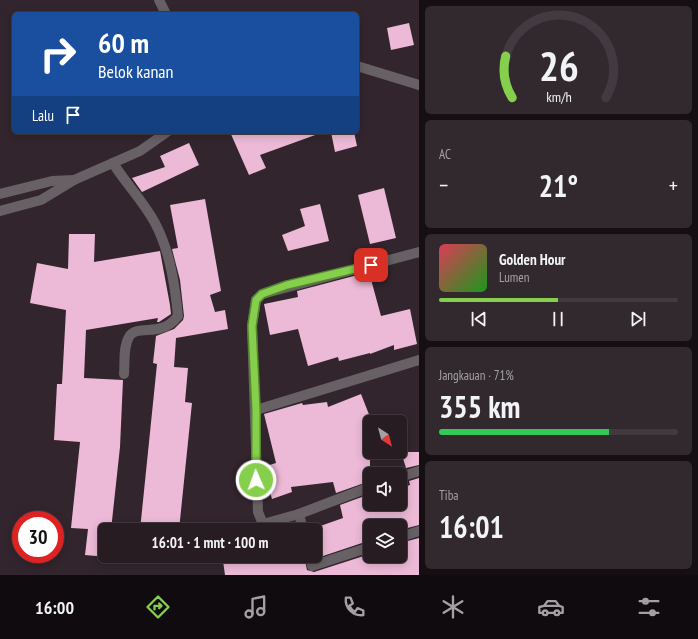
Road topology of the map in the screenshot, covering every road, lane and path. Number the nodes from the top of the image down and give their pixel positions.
1 (159, 0) edge
2 (165, 12) edge
3 (359, 67) edge
4 (419, 85) edge
5 (164, 134) edge
6 (113, 163) junction
7 (74, 180) junction
8 (0, 194) edge
9 (0, 211) edge
10 (419, 252) edge
11 (419, 360) edge
12 (124, 374) dead end
13 (256, 410) junction
14 (419, 471) edge
15 (407, 474) edge
16 (363, 491) edge
17 (298, 514) junction
18 (301, 523) edge
19 (419, 531) edge
20 (407, 535) edge
21 (363, 549) edge
22 (311, 563) edge
23 (321, 563) edge
24 (322, 563) edge

1 - 2 street
3 - 4 street
5 - 6 street
6 - 7 street
6 - 12 street
7 - 8 street
7 - 9 street
10 - 13 street
11 - 13 street
13 - 17 street
14 - 15 street
16 - 17 street
17 - 18 street
19 - 20 street
21 - 24 street
22 - 23 street

